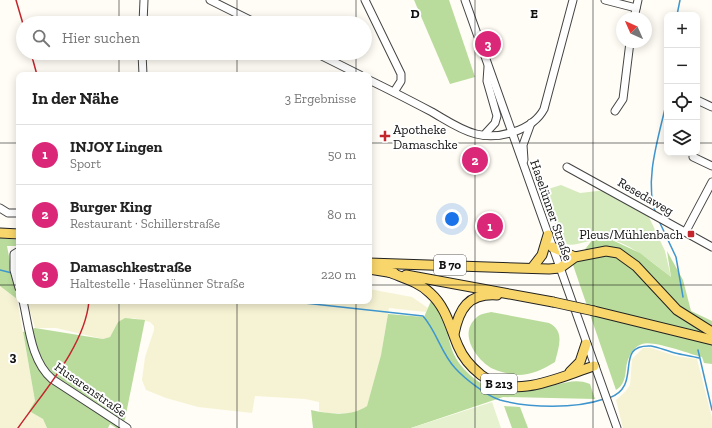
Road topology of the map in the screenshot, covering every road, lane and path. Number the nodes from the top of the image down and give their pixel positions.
1 (144, 0) edge
2 (210, 0) edge
3 (366, 0) edge
4 (465, 0) edge
5 (573, 0) edge
6 (605, 0) edge
7 (638, 0) edge
8 (636, 8) junction
9 (635, 12) edge
10 (143, 16) edge
11 (242, 16) edge
12 (629, 48) edge
13 (142, 60) edge
14 (330, 60) edge
15 (488, 65) junction
16 (143, 72) edge
17 (354, 72) edge
18 (372, 81) edge
19 (394, 92) junction
20 (700, 101) edge
21 (712, 107) edge
22 (615, 111) dead end
23 (531, 123) junction
24 (511, 132) junction
25 (484, 135) junction
26 (694, 157) dead end
27 (712, 166) edge
28 (567, 167) dead end
29 (525, 169) junction
30 (712, 182) edge
31 (0, 208) edge
32 (16, 213) edge
33 (686, 231) junction
34 (0, 233) edge
35 (16, 234) edge
36 (548, 235) junction
37 (552, 247) junction
38 (712, 247) edge
39 (16, 253) edge
40 (575, 257) junction
41 (372, 263) edge
42 (532, 268) junction
43 (560, 268) junction
44 (372, 269) edge
45 (389, 272) junction
46 (16, 278) edge
47 (526, 297) junction
48 (24, 304) edge
49 (712, 332) edge
50 (454, 334) junction
51 (712, 340) edge
52 (586, 344) junction
53 (594, 366) junction
54 (568, 375) junction
55 (126, 428) edge
56 (617, 428) edge

1 - 10 street
2 - 11 street
3 - 19 street
4 - 15 street, Haselünner Straße
5 - 23 street
6 - 8 street
7 - 8 street
8 - 9 street
12 - 22 street
13 - 16 street
14 - 17 street
15 - 24 street, Haselünner Straße
15 - 25 street
18 - 19 street
19 - 25 street
20 - 21 street
23 - 24 street
23 - 29 street
24 - 25 street
24 - 29 street, Haselünner Straße
26 - 27 street
28 - 33 street, Resedaweg
29 - 36 street, Haselünner Straße
30 - 33 street
31 - 32 street
33 - 38 street, Resedaweg
34 - 35 main road
36 - 37 street, Haselünner Straße
36 - 42 main road
37 - 40 main road
37 - 43 street, Haselünner Straße
39 - 46 street
40 - 43 main road
40 - 49 main road
41 - 42 main road, B 70
42 - 43 main road, B 70
43 - 52 street, Haselünner Straße
44 - 45 main road, B 70
45 - 47 main road, B 70
45 - 50 main road
47 - 50 main road
47 - 51 main road, B 70, bridge
48 - 55 street, Husarenstraße
50 - 54 main road, B 213
52 - 53 street, Haselünner Straße
52 - 54 main road
53 - 54 main road, B 213
53 - 56 street, Haselünner Straße

